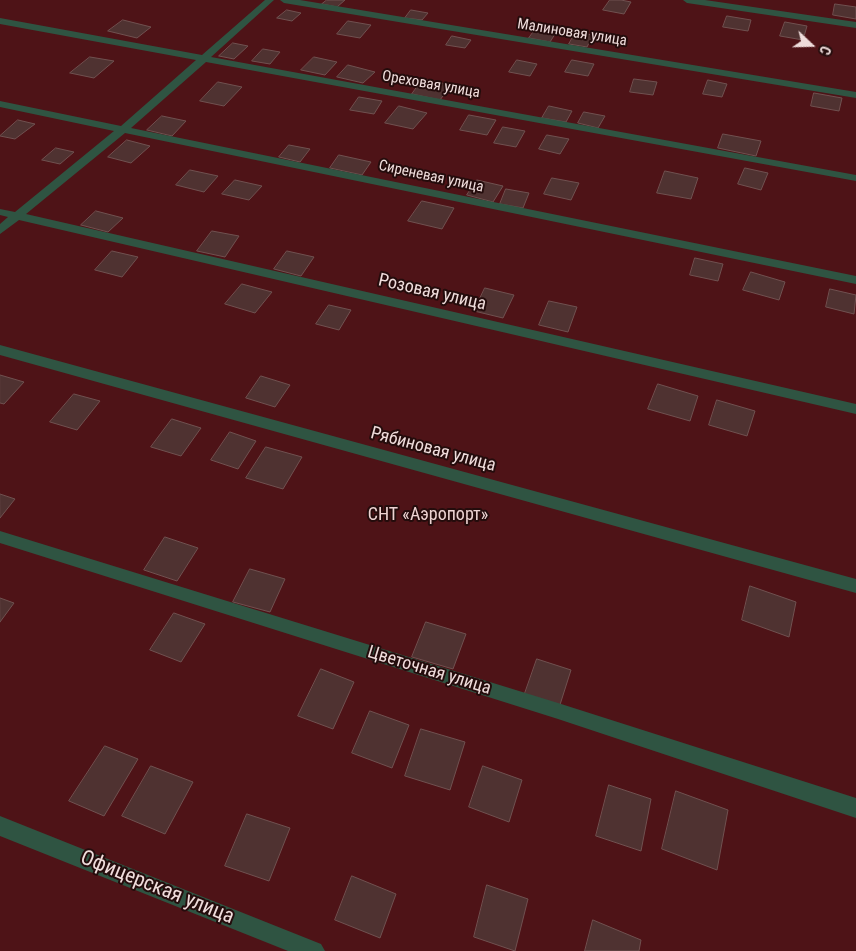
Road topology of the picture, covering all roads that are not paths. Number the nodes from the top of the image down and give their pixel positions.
1 (270, 0) edge
2 (284, 0) edge
3 (687, 0) edge
4 (0, 21) edge
5 (856, 26) edge
6 (201, 59) junction
7 (856, 95) edge
8 (0, 104) edge
9 (123, 129) junction
10 (856, 178) edge
11 (0, 212) edge
12 (15, 216) junction
13 (0, 230) edge
14 (856, 280) edge
15 (0, 350) edge
16 (856, 410) edge
17 (0, 537) edge
18 (856, 586) edge
19 (856, 808) edge
20 (0, 826) edge
21 (314, 951) edge

1 - 6 street
2 - 7 street, Малиновая улица
3 - 5 street
4 - 6 street, Ореховая улица
6 - 9 street
6 - 10 street, Ореховая улица
8 - 9 street, Сиреневая улица
9 - 12 street
9 - 14 street, Сиреневая улица
11 - 12 street, Розовая улица
12 - 13 street
12 - 16 street, Розовая улица
15 - 18 street, Рябиновая улица
17 - 19 street, Цветочная улица
20 - 21 street, Офицерская улица

